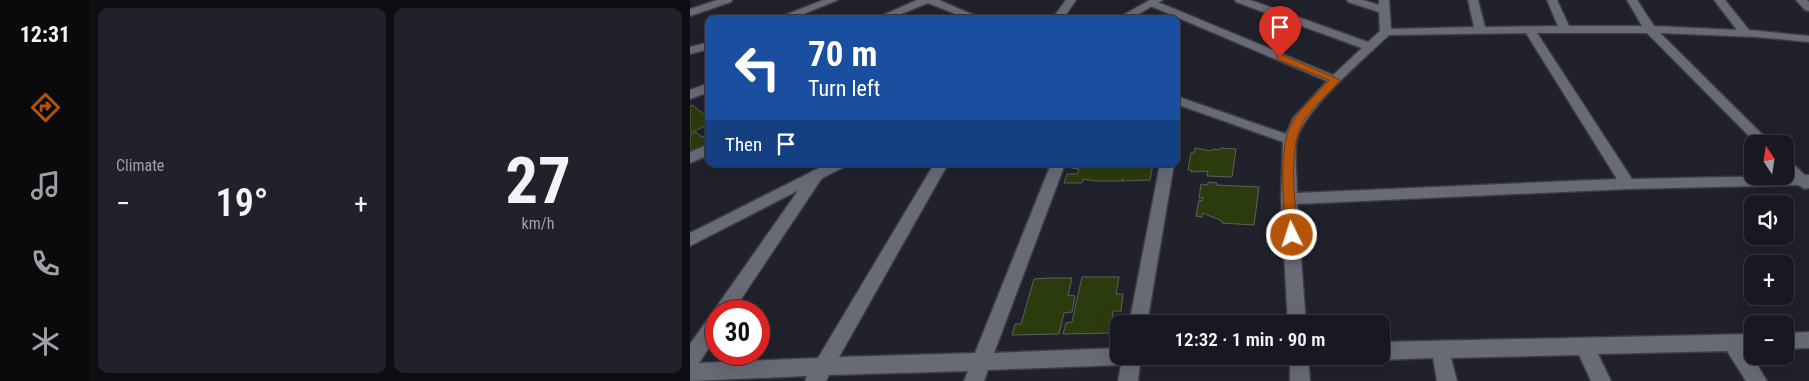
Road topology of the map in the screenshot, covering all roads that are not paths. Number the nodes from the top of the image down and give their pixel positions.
1 (700, 0) edge
2 (727, 0) edge
3 (832, 0) edge
4 (926, 0) edge
5 (930, 0) edge
6 (1071, 0) edge
7 (1240, 0) edge
8 (1352, 0) edge
9 (1473, 0) edge
10 (1552, 0) edge
11 (1632, 0) edge
12 (1719, 0) edge
13 (1801, 0) edge
14 (1155, 2) edge
15 (1384, 5) edge
16 (690, 8) edge
17 (1809, 8) edge
18 (690, 13) edge
19 (791, 15) edge
20 (889, 15) edge
21 (968, 15) edge
22 (1060, 15) edge
23 (1129, 15) edge
24 (1650, 29) junction
25 (1481, 30) junction
26 (1530, 30) junction
27 (1566, 30) junction
28 (1386, 32) junction
29 (1745, 32) junction
30 (1809, 39) edge
31 (705, 45) edge
32 (1370, 47) junction
33 (690, 51) edge
34 (1335, 80) junction
35 (705, 89) edge
36 (690, 95) edge
37 (1180, 101) edge
38 (1756, 135) edge
39 (1290, 140) junction
40 (705, 151) edge
41 (690, 158) edge
42 (833, 167) edge
43 (939, 167) edge
44 (1057, 167) edge
45 (1166, 167) edge
46 (1794, 172) edge
47 (817, 175) junction
48 (1806, 183) edge
49 (1628, 184) junction
50 (1289, 199) junction
51 (690, 240) edge
52 (731, 300) edge
53 (1140, 315) edge
54 (1296, 315) edge
55 (705, 338) edge
56 (1809, 340) edge
57 (1794, 341) edge
58 (1732, 342) junction
59 (1744, 342) edge
60 (1584, 345) junction
61 (1440, 348) junction
62 (1390, 351) edge
63 (1110, 357) edge
64 (690, 360) edge
65 (980, 363) junction
66 (1129, 365) edge
67 (1299, 365) edge
68 (690, 372) edge
69 (820, 373) edge
70 (974, 381) edge
71 (1128, 381) edge
72 (1300, 381) edge
73 (1447, 381) edge
74 (1601, 381) edge
75 (1757, 381) edge

1 - 16 street
2 - 18 street
3 - 19 street
4 - 20 street
5 - 21 street
6 - 22 street
7 - 32 street
8 - 15 street
9 - 25 street
10 - 27 street
11 - 24 street
12 - 29 street
13 - 17 street
14 - 23 street
14 - 34 street
15 - 28 street
24 - 27 street
24 - 29 street
24 - 38 street
25 - 26 street
25 - 28 street
26 - 27 street
26 - 49 street
28 - 32 street
29 - 30 street
31 - 33 street
32 - 34 street
34 - 39 street
35 - 36 street
37 - 39 street
39 - 50 street
40 - 41 street
42 - 47 street
43 - 69 street
44 - 65 street
45 - 53 street
46 - 48 street
47 - 51 street
47 - 52 street
48 - 49 street
49 - 50 street
50 - 54 street
55 - 64 street
56 - 57 street
58 - 59 street
58 - 60 street
58 - 75 street
60 - 61 street
60 - 74 street
61 - 62 street
61 - 73 street
63 - 65 street
65 - 69 street
65 - 70 street
66 - 71 street
67 - 72 street
68 - 69 street

